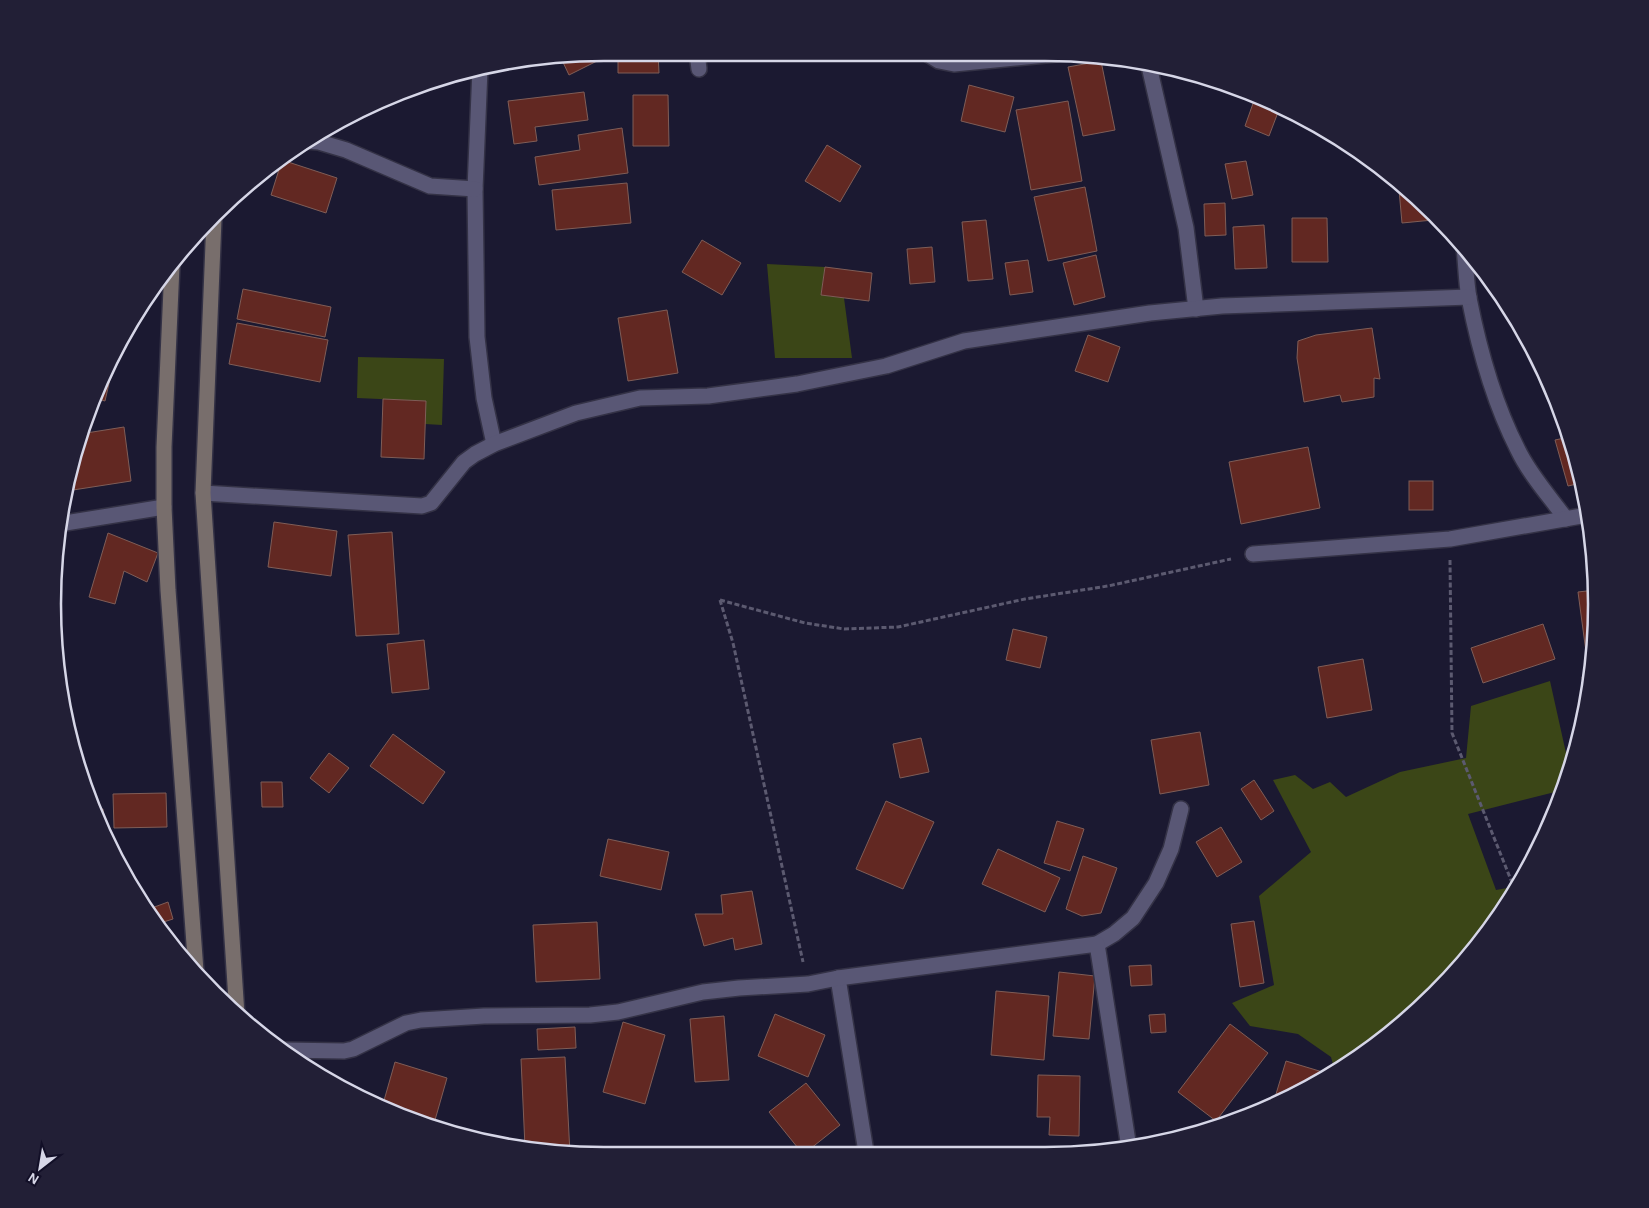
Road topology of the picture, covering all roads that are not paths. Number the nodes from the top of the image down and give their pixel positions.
1 (698, 61) edge
2 (939, 61) edge
3 (985, 61) edge
4 (699, 69) dead end
5 (1150, 72) edge
6 (480, 76) edge
7 (320, 142) edge
8 (475, 189) junction
9 (214, 227) edge
10 (1465, 261) edge
11 (172, 276) edge
12 (1469, 297) junction
13 (1196, 309) junction
14 (494, 444) junction
15 (203, 493) junction
16 (164, 507) junction
17 (1580, 516) edge
18 (1566, 519) junction
19 (68, 523) edge
20 (1253, 554) road end
21 (1182, 810) dead end
22 (1097, 944) junction
23 (195, 961) edge
24 (838, 978) junction
25 (236, 1003) edge
26 (295, 1050) edge
27 (1128, 1140) edge
28 (865, 1147) edge

1 - 4 street
2 - 3 street
5 - 13 street
6 - 8 street
7 - 8 street
8 - 14 street
9 - 15 street
10 - 12 street
11 - 16 street
12 - 13 street
12 - 18 street
13 - 14 street
14 - 15 street
15 - 25 street
16 - 19 street
16 - 23 street
17 - 18 street
18 - 20 street
21 - 22 street
22 - 24 street
22 - 27 street
24 - 26 street
24 - 28 street

